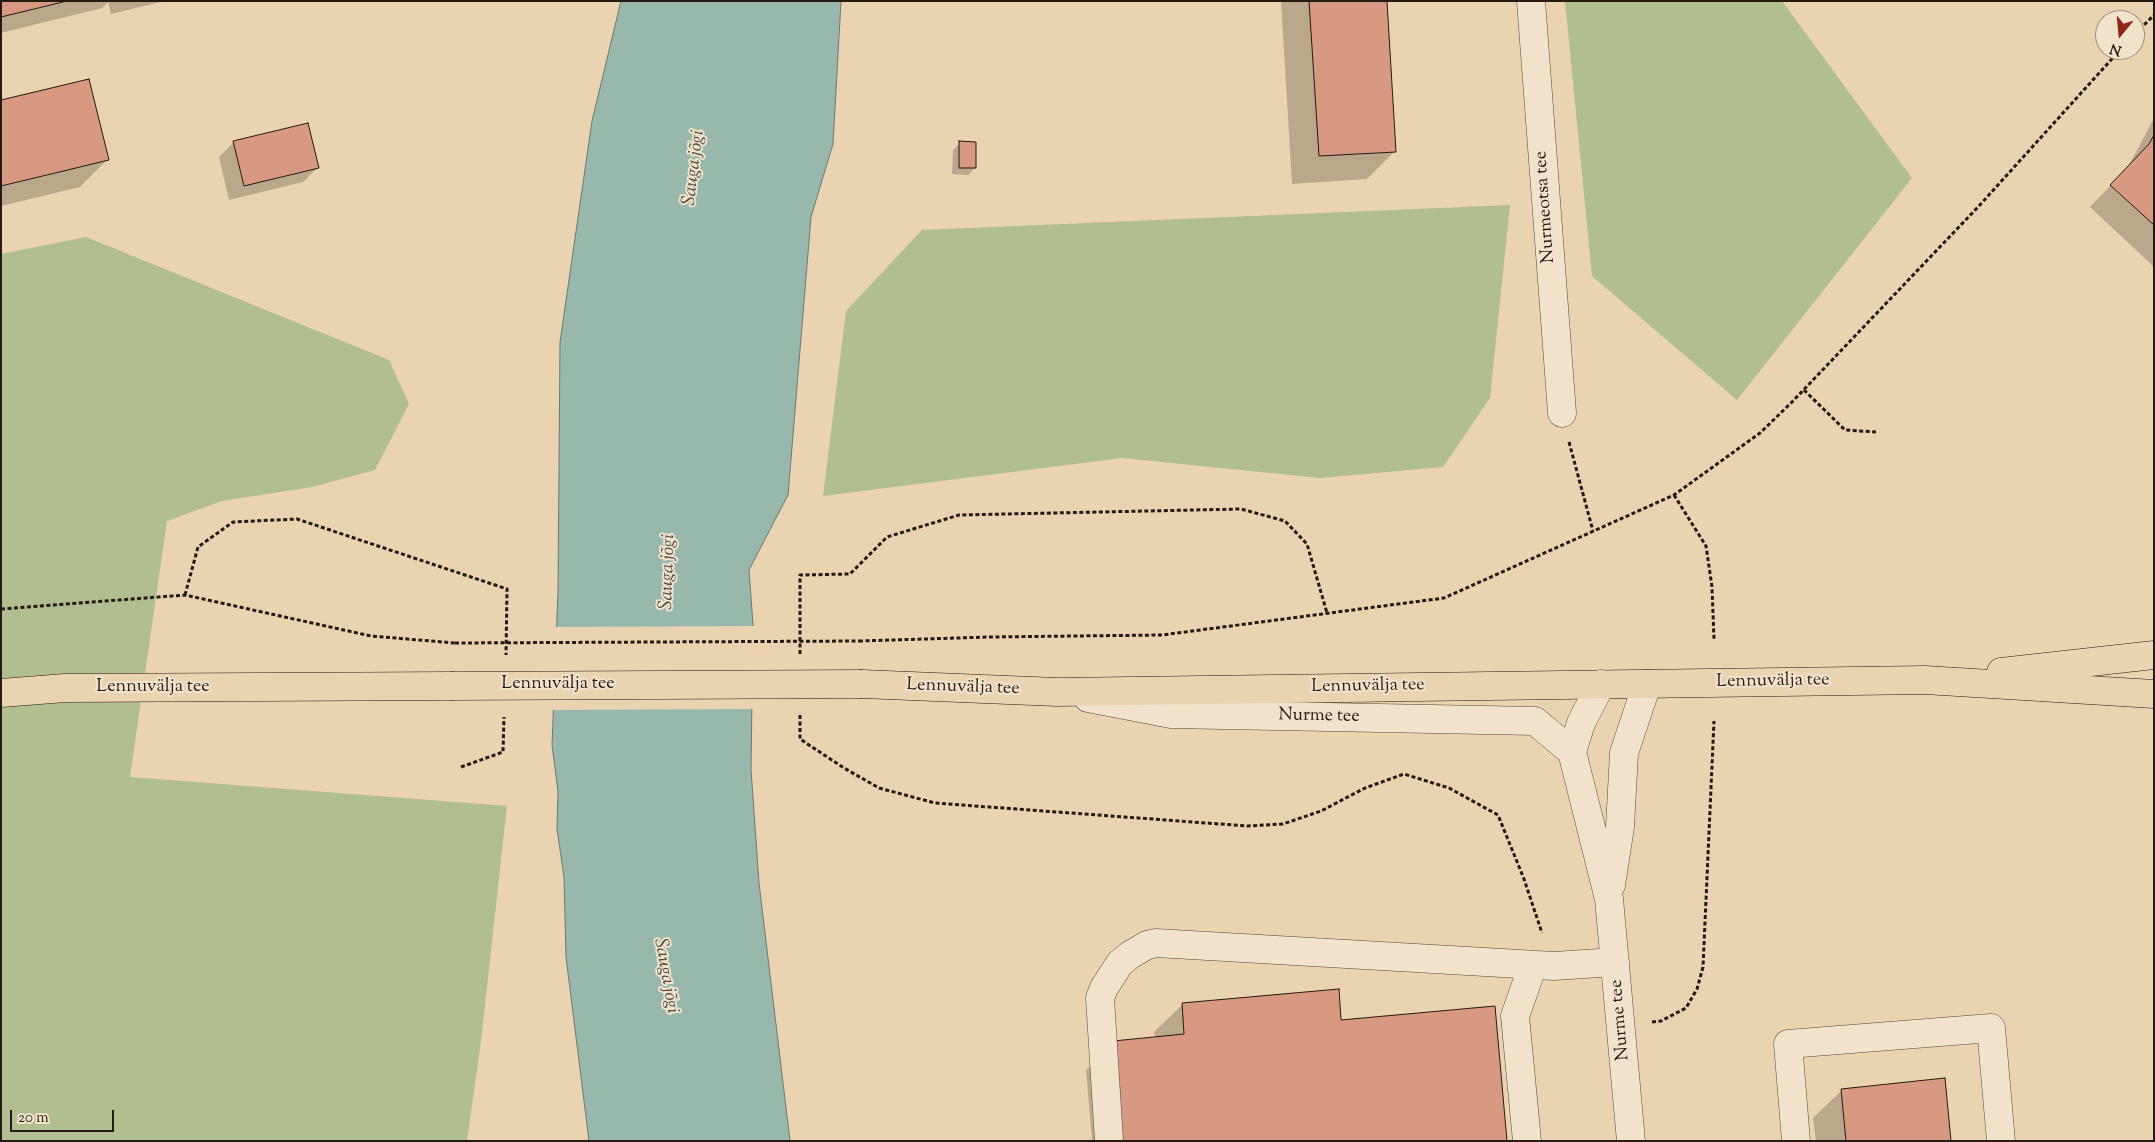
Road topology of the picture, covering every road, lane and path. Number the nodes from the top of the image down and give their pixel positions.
1 (1530, 1) edge
2 (2154, 15) edge
3 (2145, 24) edge
4 (2111, 60) edge
5 (1804, 390) junction
6 (1562, 414) joint
7 (1876, 432) dead end
8 (1674, 495) junction
9 (1593, 531) junction
10 (185, 595) junction
11 (1, 609) edge
12 (1326, 613) junction
13 (1714, 639) dead end
14 (2154, 655) edge
15 (506, 656) dead end
16 (800, 662) dead end
17 (1924, 680) junction
18 (1601, 684) junction
19 (1647, 684) junction
20 (1057, 692) junction
21 (1, 693) edge
22 (2154, 694) edge
23 (800, 710) dead end
24 (504, 713) dead end
25 (1714, 721) dead end
26 (1572, 752) junction
27 (461, 767) dead end
28 (1609, 899) junction
29 (1615, 962) junction
30 (1544, 966) junction
31 (1621, 1025) junction
32 (1109, 1141) edge
33 (1527, 1141) edge
34 (1632, 1141) edge
35 (1796, 1141) edge
36 (2001, 1141) edge

1 - 6 street, Nurmeotsa tee
2 - 3 path
4 - 5 path
5 - 7 path
5 - 8 path
6 - 9 path
8 - 9 path
8 - 13 path
9 - 12 path
10 - 11 path
10 - 12 path, bridge
10 - 15 path
12 - 16 path
14 - 17 main road, Lennuvälja tee
17 - 19 main road, Lennuvälja tee
17 - 22 main road, Lennuvälja tee
18 - 19 main road, Lennuvälja tee
18 - 20 main road, Lennuvälja tee
18 - 26 street
19 - 28 street, Nurme tee
20 - 21 main road, Lennuvälja tee, bridge
20 - 26 street, Nurme tee
23 - 30 path
24 - 27 path
25 - 31 path
26 - 28 street, Nurme tee
28 - 29 street, Nurme tee
29 - 30 street
29 - 31 street, Nurme tee
30 - 32 street
30 - 33 street
31 - 34 street, Nurme tee
35 - 36 street

